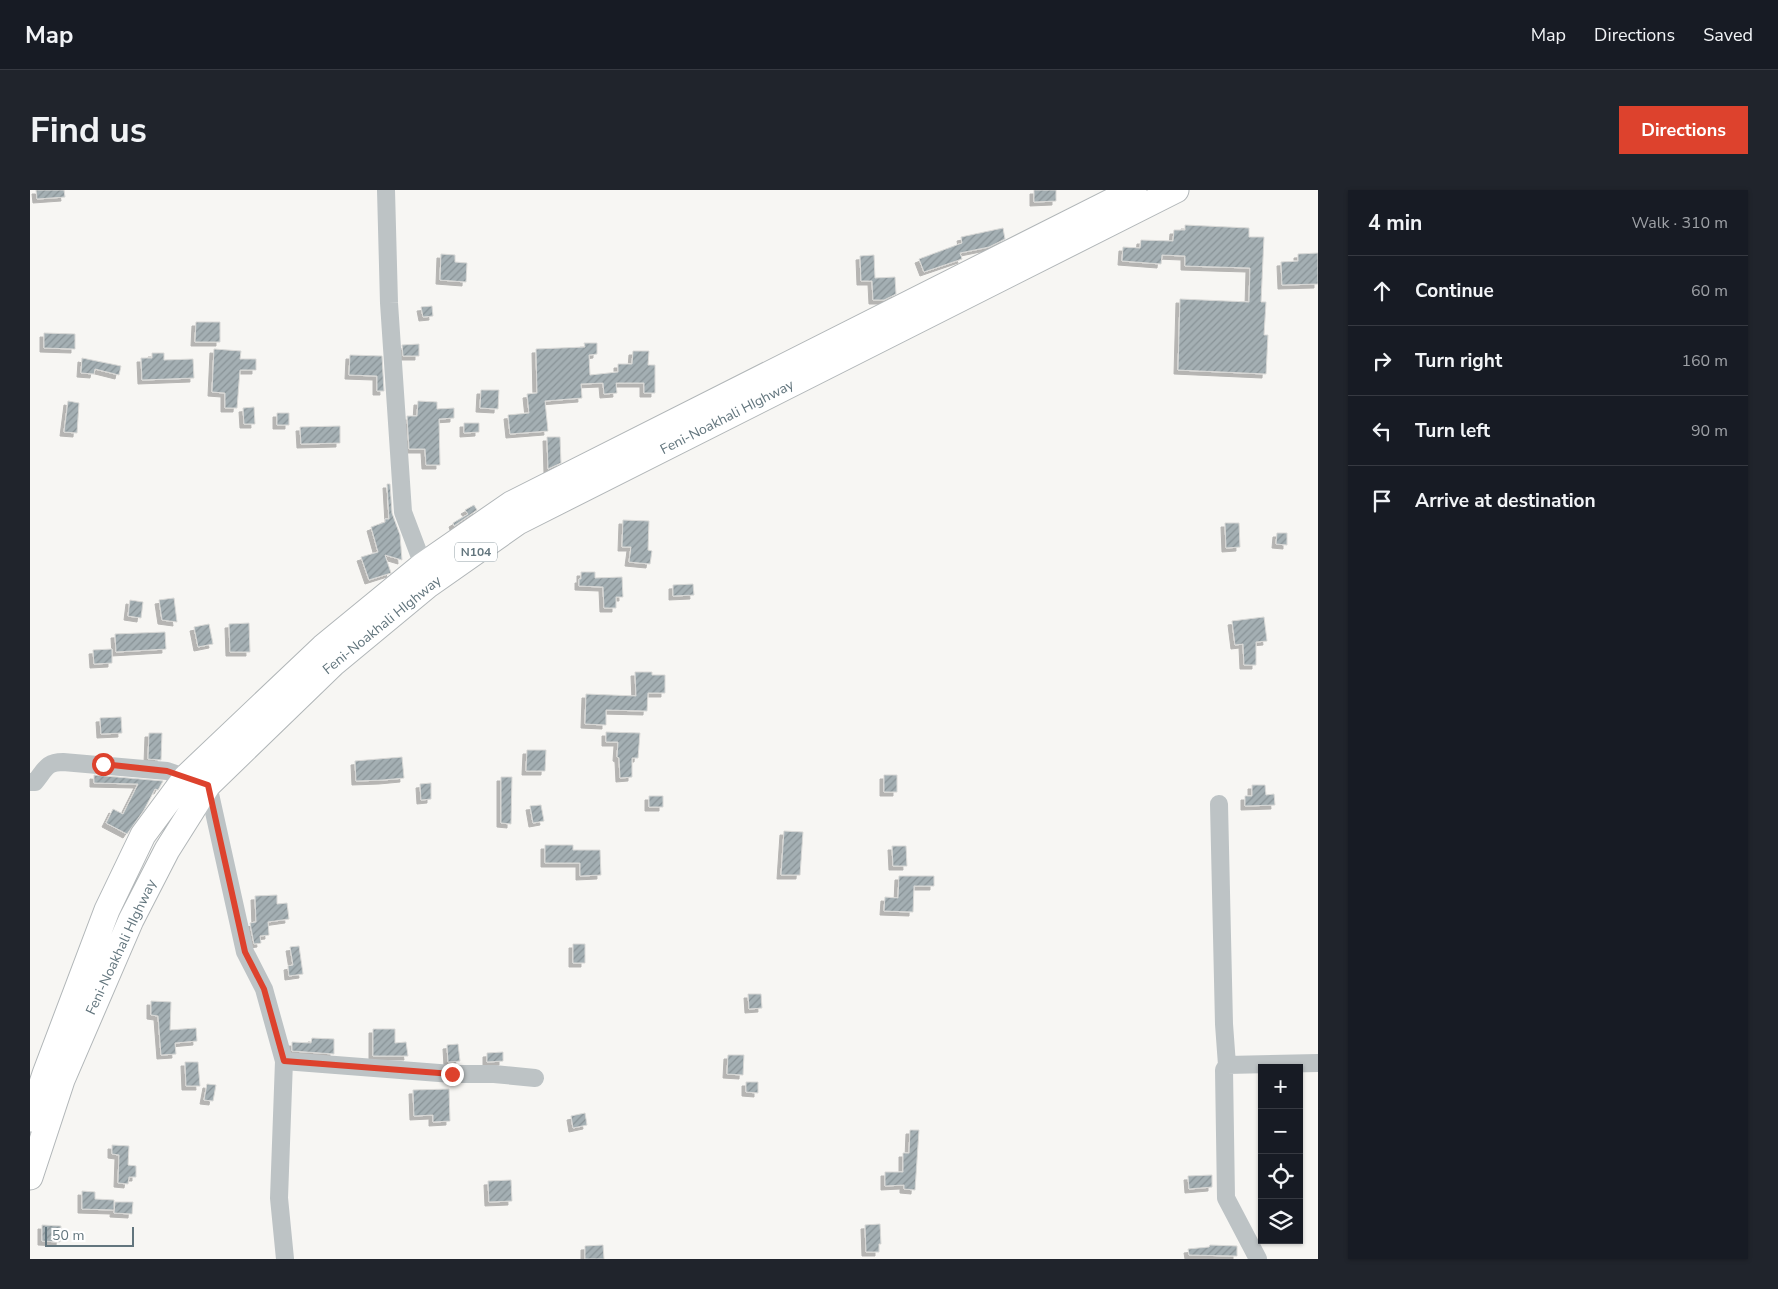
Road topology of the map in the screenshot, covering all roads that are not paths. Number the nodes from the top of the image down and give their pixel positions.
1 (386, 190) edge
2 (1134, 190) edge
3 (1176, 190) edge
4 (425, 576) junction
5 (197, 781) junction
6 (30, 782) edge
7 (1219, 804) dead end
8 (284, 1061) junction
9 (1318, 1063) edge
10 (1227, 1065) junction
11 (535, 1078) dead end
12 (30, 1119) edge
13 (30, 1177) edge
14 (285, 1259) edge
15 (1258, 1259) edge

1 - 4 street
2 - 4 highway, Feni-Noakhali HIghway / N104
3 - 4 highway, Feni-Noakhali HIghway / N104
4 - 5 highway, Feni-Noakhali HIghway / N104
5 - 6 street
5 - 8 street
5 - 12 highway, Feni-Noakhali HIghway / N104
5 - 13 highway, Feni-Noakhali HIghway / N104
7 - 10 street
8 - 11 street
8 - 14 street
9 - 10 street
10 - 15 street

